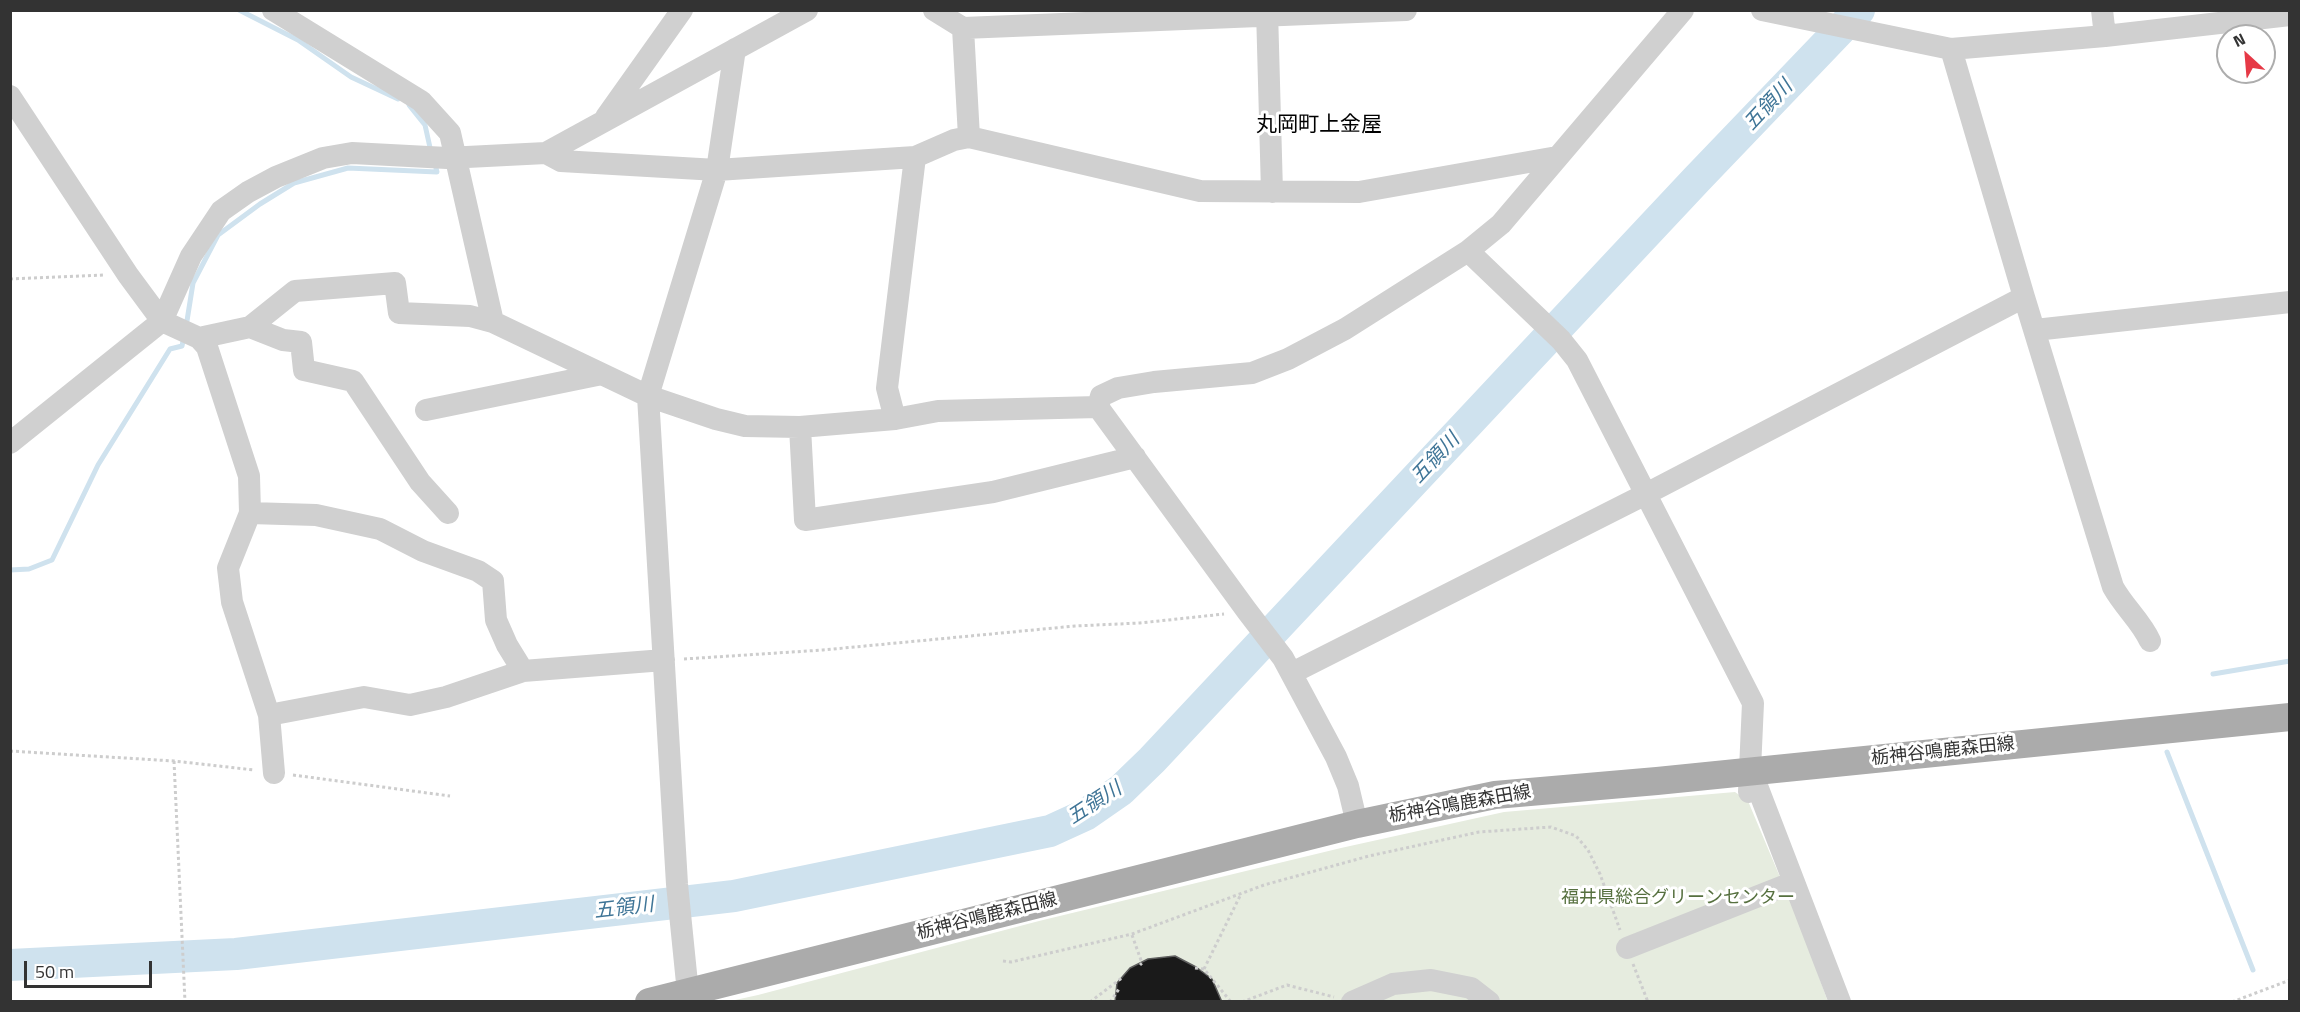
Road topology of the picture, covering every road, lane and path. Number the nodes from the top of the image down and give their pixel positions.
1 (273, 10) edge
2 (682, 10) edge
3 (807, 10) edge
4 (934, 10) edge
5 (1406, 10) edge
6 (1683, 10) edge
7 (1761, 10) edge
8 (2102, 10) edge
9 (1267, 14) edge
10 (2289, 15) edge
11 (963, 28) junction
12 (2105, 36) junction
13 (1951, 49) junction
14 (735, 50) junction
15 (10, 96) edge
16 (601, 123) junction
17 (969, 137) junction
18 (546, 153) junction
19 (1557, 156) junction
20 (915, 157) junction
21 (456, 158) junction
22 (717, 170) junction
23 (1272, 192) junction
24 (1468, 251) junction
25 (128, 275) junction
26 (10, 279) edge
27 (2024, 297) junction
28 (2289, 302) edge
29 (162, 321) junction
30 (496, 323) junction
31 (250, 327) junction
32 (2035, 330) junction
33 (199, 338) junction
34 (602, 374) junction
35 (648, 396) junction
36 (1098, 407) junction
37 (426, 410) dead end
38 (896, 419) junction
39 (800, 427) junction
40 (10, 443) edge
41 (1135, 457) junction
42 (1646, 494) junction
43 (250, 513) junction
44 (448, 513) dead end
45 (1246, 611) junction
46 (2150, 641) dead end
47 (664, 660) junction
48 (523, 671) junction
49 (1292, 673) junction
50 (269, 715) junction
51 (2289, 717) edge
52 (10, 751) edge
53 (174, 760) junction
54 (274, 773) junction
55 (1750, 782) junction
56 (450, 796) dead end
57 (1357, 824) junction
58 (1794, 882) junction
59 (1241, 894) junction
60 (1132, 934) junction
61 (1627, 948) junction
62 (1003, 961) dead end
63 (1142, 963) junction
64 (1153, 964) edge
65 (1194, 968) edge
66 (1204, 969) junction
67 (1134, 970) edge
68 (1125, 976) edge
69 (2289, 980) edge
70 (1119, 988) edge
71 (688, 993) junction
72 (1346, 1000) edge
73 (185, 1002) edge
74 (649, 1002) edge
75 (1090, 1002) edge
76 (1110, 1002) edge
77 (1231, 1002) edge
78 (1242, 1002) edge
79 (1488, 1002) edge
80 (1648, 1002) edge
81 (1840, 1002) edge
82 (2232, 1002) edge

1 - 21 street
2 - 16 street
3 - 14 street
4 - 11 street
5 - 9 street
6 - 19 street
7 - 13 street
8 - 12 street
9 - 11 street
9 - 23 street
10 - 12 street
11 - 17 street
12 - 13 street
13 - 27 street
14 - 16 street
14 - 22 street
15 - 25 street
16 - 18 street
17 - 20 street
17 - 23 street
18 - 21 street
18 - 22 street
19 - 23 street
19 - 24 street
20 - 22 street
20 - 38 street
21 - 29 street
21 - 30 street
22 - 35 street
24 - 36 street
24 - 42 street
25 - 26 path
25 - 29 street
27 - 32 street
27 - 42 street
28 - 32 street
29 - 33 street
29 - 40 street
30 - 31 street
30 - 34 street
31 - 33 street
31 - 44 street
32 - 46 street
33 - 43 street
34 - 35 street
34 - 37 street
35 - 39 street
35 - 47 street
36 - 38 street
36 - 41 street
38 - 39 street
39 - 41 street
41 - 45 street
42 - 49 street
42 - 55 street
43 - 48 street
43 - 50 street
45 - 47 path
45 - 49 street
47 - 48 street
47 - 71 street
48 - 50 street
49 - 57 street
50 - 54 street
51 - 55 main road, 栃神谷鳴鹿森田線
52 - 53 path
53 - 54 path
53 - 73 path
54 - 56 path
55 - 57 main road, 栃神谷鳴鹿森田線
55 - 58 street
57 - 71 main road, 栃神谷鳴鹿森田線
58 - 61 street
58 - 81 street
59 - 60 path
59 - 61 path
59 - 66 path
60 - 62 path
60 - 63 path
61 - 80 path
63 - 64 path
63 - 67 path
65 - 66 path
66 - 77 path
68 - 75 path
69 - 82 path
70 - 76 path
71 - 74 main road, 栃神谷鳴鹿森田線
72 - 78 path
72 - 79 street

